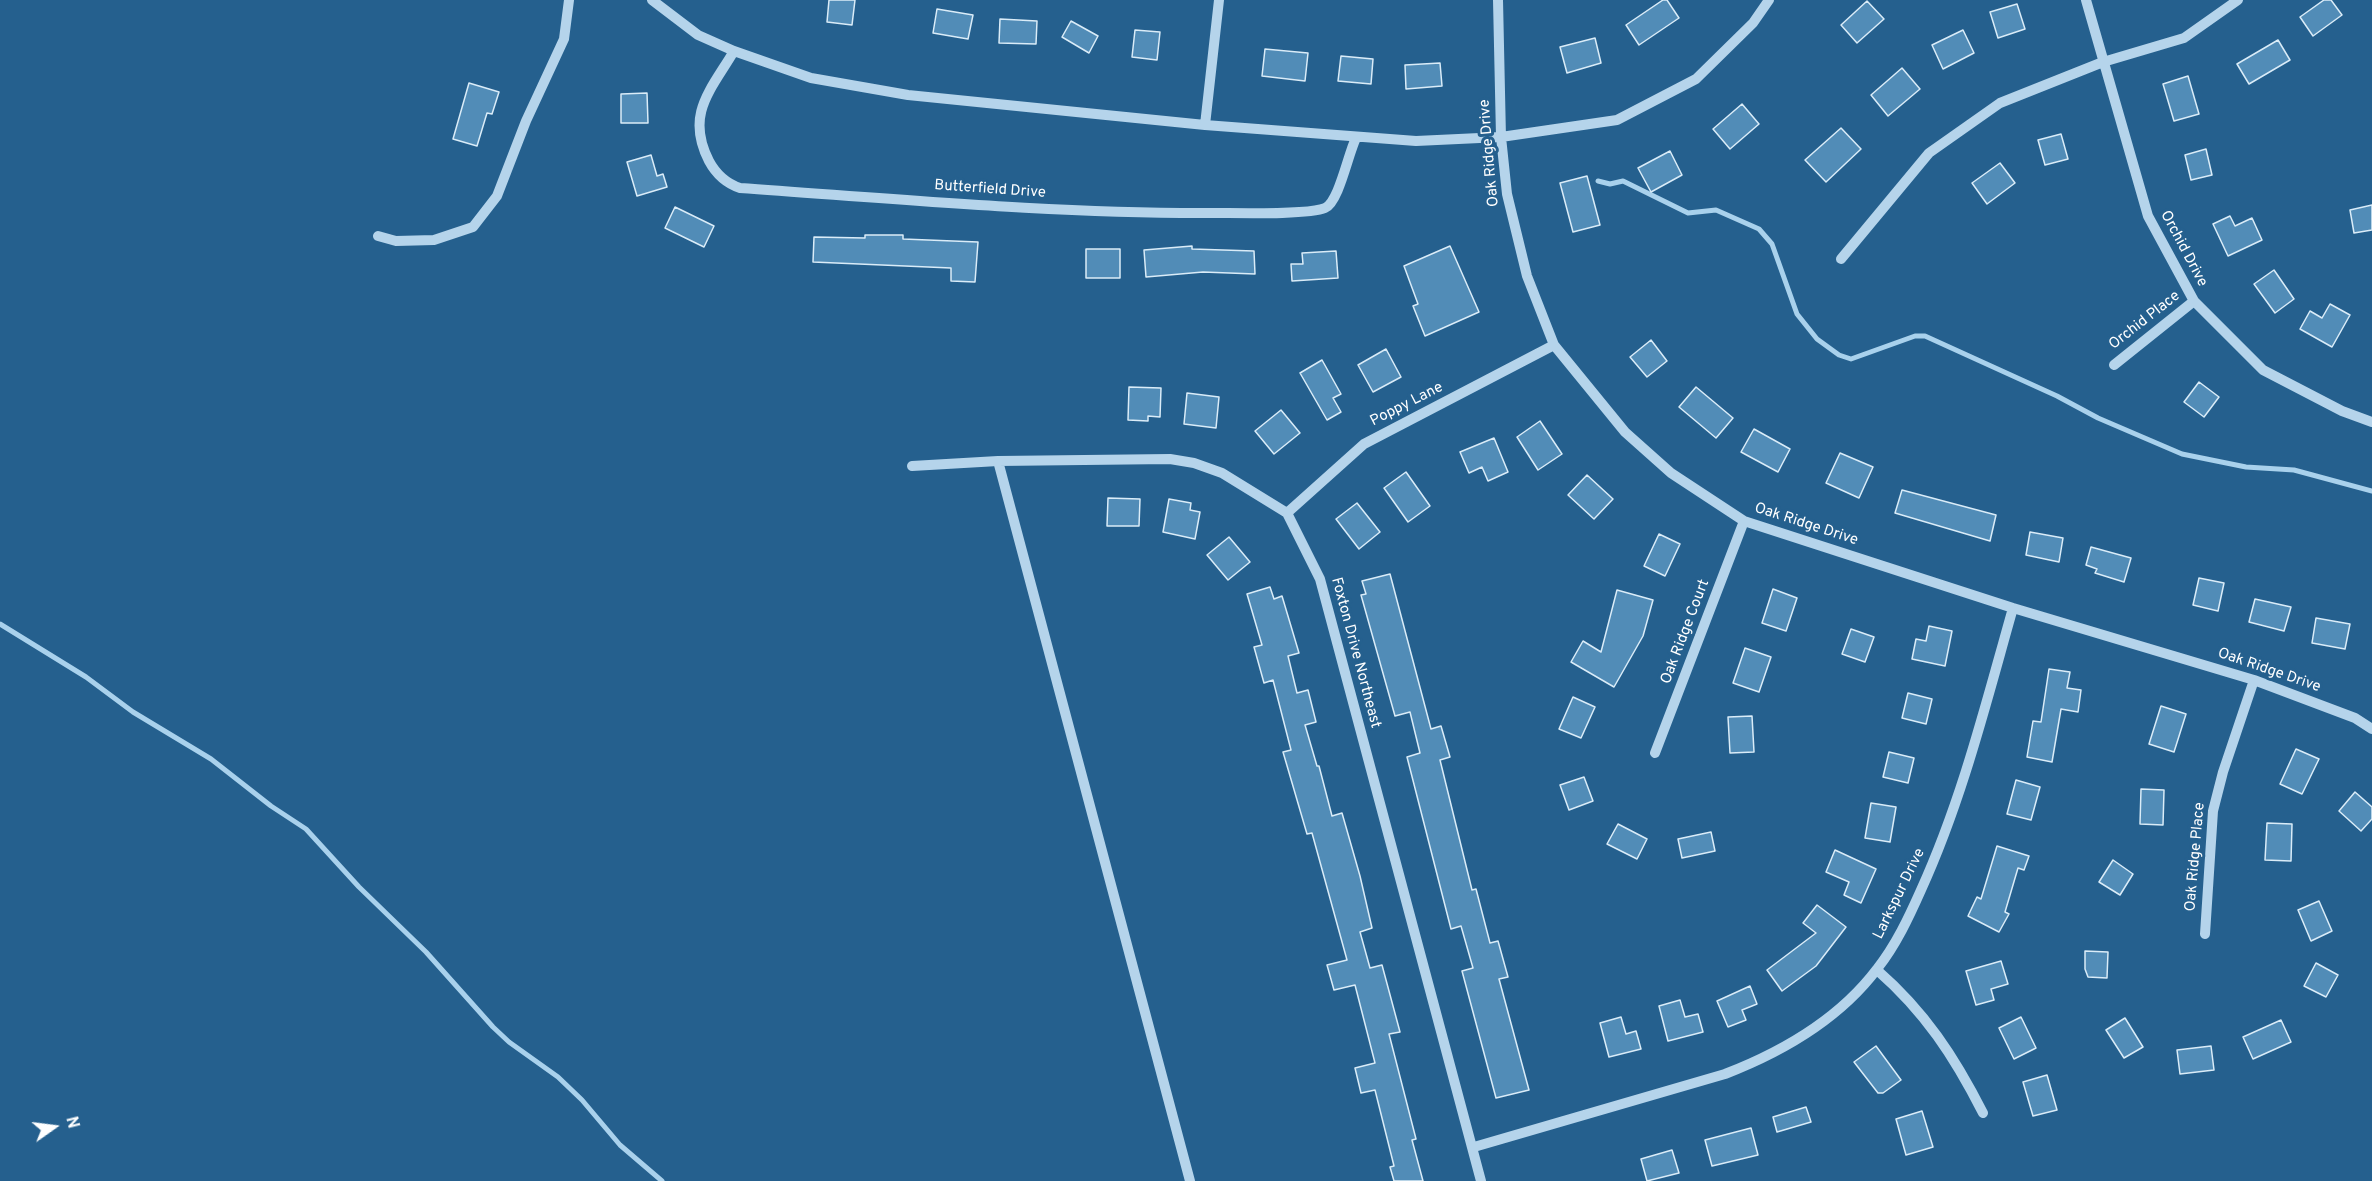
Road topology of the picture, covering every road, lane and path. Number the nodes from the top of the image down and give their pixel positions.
1 (569, 0) edge
2 (652, 0) edge
3 (1219, 0) edge
4 (1498, 0) edge
5 (1769, 0) edge
6 (2086, 0) edge
7 (2238, 0) edge
8 (734, 51) junction
9 (2103, 62) junction
10 (1205, 125) junction
11 (1501, 137) junction
12 (1356, 138) junction
13 (378, 236) dead end
14 (1842, 260) dead end
15 (2194, 301) junction
16 (1554, 345) junction
17 (2114, 365) dead end
18 (2372, 422) edge
19 (998, 461) junction
20 (912, 466) dead end
21 (1287, 513) junction
22 (1744, 521) junction
23 (2013, 608) junction
24 (2254, 680) junction
25 (2372, 729) edge
26 (1655, 753) dead end
27 (2205, 934) dead end
28 (1877, 970) junction
29 (1983, 1113) dead end
30 (1474, 1147) junction
31 (1190, 1181) edge
32 (1481, 1181) edge

1 - 13 street
2 - 8 street
3 - 10 street
4 - 11 street, Oak Ridge Drive
5 - 11 street
6 - 9 street, Orchid Drive
7 - 9 street
8 - 10 street
8 - 12 street, Butterfield Drive
9 - 14 street
9 - 15 street, Orchid Drive
10 - 12 street
11 - 12 street
11 - 16 street, Oak Ridge Drive
15 - 17 street, Orchid Place
15 - 18 street, Orchid Drive
16 - 21 street, Poppy Lane
16 - 22 street, Oak Ridge Drive
19 - 20 street
19 - 21 street
19 - 31 street
21 - 30 street, Foxton Drive Northeast
22 - 23 street, Oak Ridge Drive
22 - 26 street, Oak Ridge Court
23 - 24 street, Oak Ridge Drive
23 - 28 street, Larkspur Drive
24 - 25 street, Oak Ridge Drive
24 - 27 street, Oak Ridge Place
28 - 29 street
28 - 30 street, Larkspur Drive
30 - 32 street, Foxton Drive Northeast

